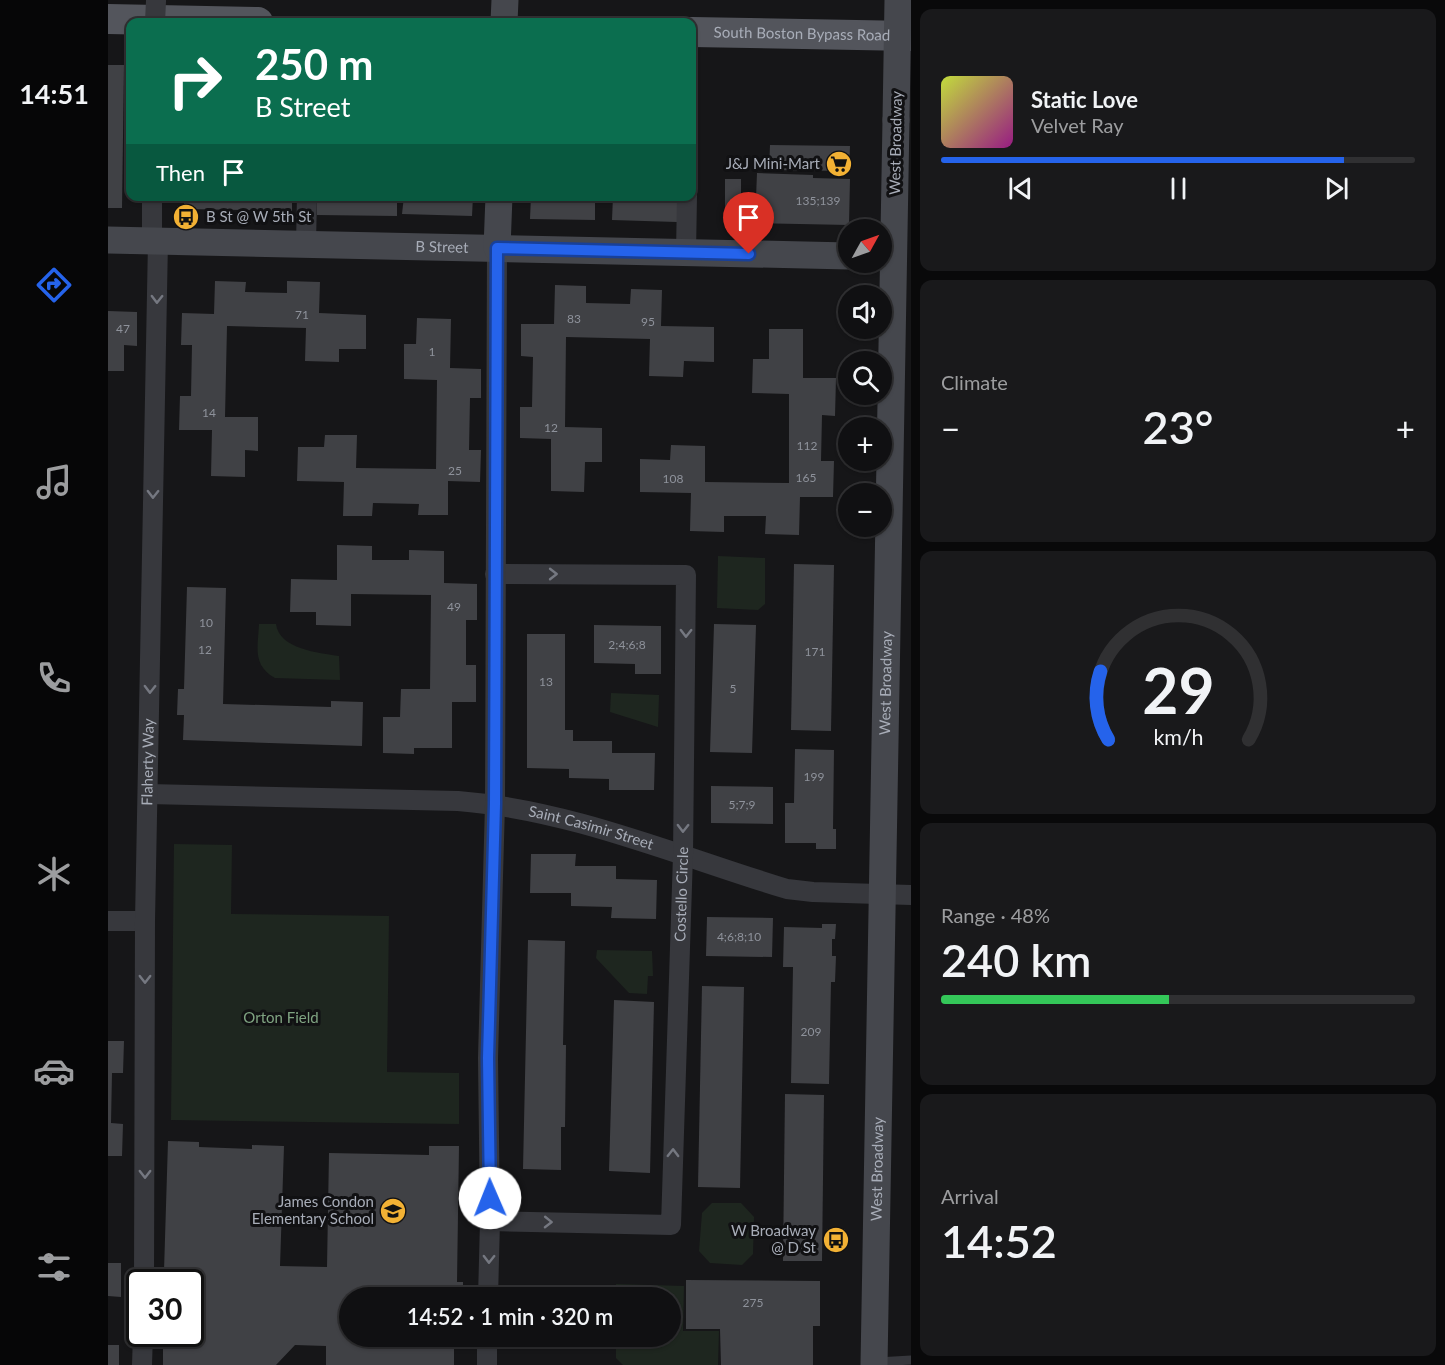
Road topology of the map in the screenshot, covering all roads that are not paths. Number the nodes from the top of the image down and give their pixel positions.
1 (156, 0) edge
2 (505, 0) edge
3 (898, 0) edge
4 (156, 18) edge
5 (504, 18) edge
6 (108, 19) edge
7 (126, 19) edge
8 (696, 32) edge
9 (911, 36) edge
10 (152, 201) edge
11 (307, 201) edge
12 (499, 201) edge
13 (687, 201) edge
14 (108, 240) edge
15 (155, 241) junction
16 (306, 244) junction
17 (497, 248) junction
18 (686, 253) junction
19 (838, 256) edge
20 (895, 257) edge
21 (495, 574) junction
22 (148, 794) junction
23 (495, 804) junction
24 (683, 855) junction
25 (882, 895) junction
26 (911, 896) edge
27 (108, 921) edge
28 (145, 921) junction
29 (490, 1221) junction
30 (144, 1269) edge
31 (488, 1287) edge
32 (143, 1347) edge
33 (488, 1347) edge
34 (911, 1360) edge
35 (874, 1364) edge
36 (142, 1365) edge
37 (487, 1365) edge

1 - 4 street, bridge
2 - 5 main road
3 - 20 main road, West Broadway, bridge
6 - 7 main road
8 - 9 main road, South Boston Bypass Road
10 - 15 street, Flaherty Way
11 - 16 street
12 - 17 main road
13 - 18 street
14 - 15 main road, B Street
15 - 16 main road, B Street
15 -> 22 street, Flaherty Way
16 - 17 main road, B Street
17 - 18 main road, B Street
17 - 21 street
18 - 19 main road, B Street
20 - 25 main road, West Broadway
21 - 23 street
21 -> 24 street, Costello Circle
22 - 23 street, Saint Casimir Street
22 - 28 street, Flaherty Way
23 - 24 street, Saint Casimir Street
23 - 29 street
24 - 25 street, Saint Casimir Street
29 -> 24 street, Costello Circle
25 - 26 street, Saint Casimir Street
25 - 35 main road, West Broadway
27 - 28 street
28 -> 30 street, Flaherty Way
29 -> 31 street
32 - 36 street
33 - 37 street
34 - 35 lane

